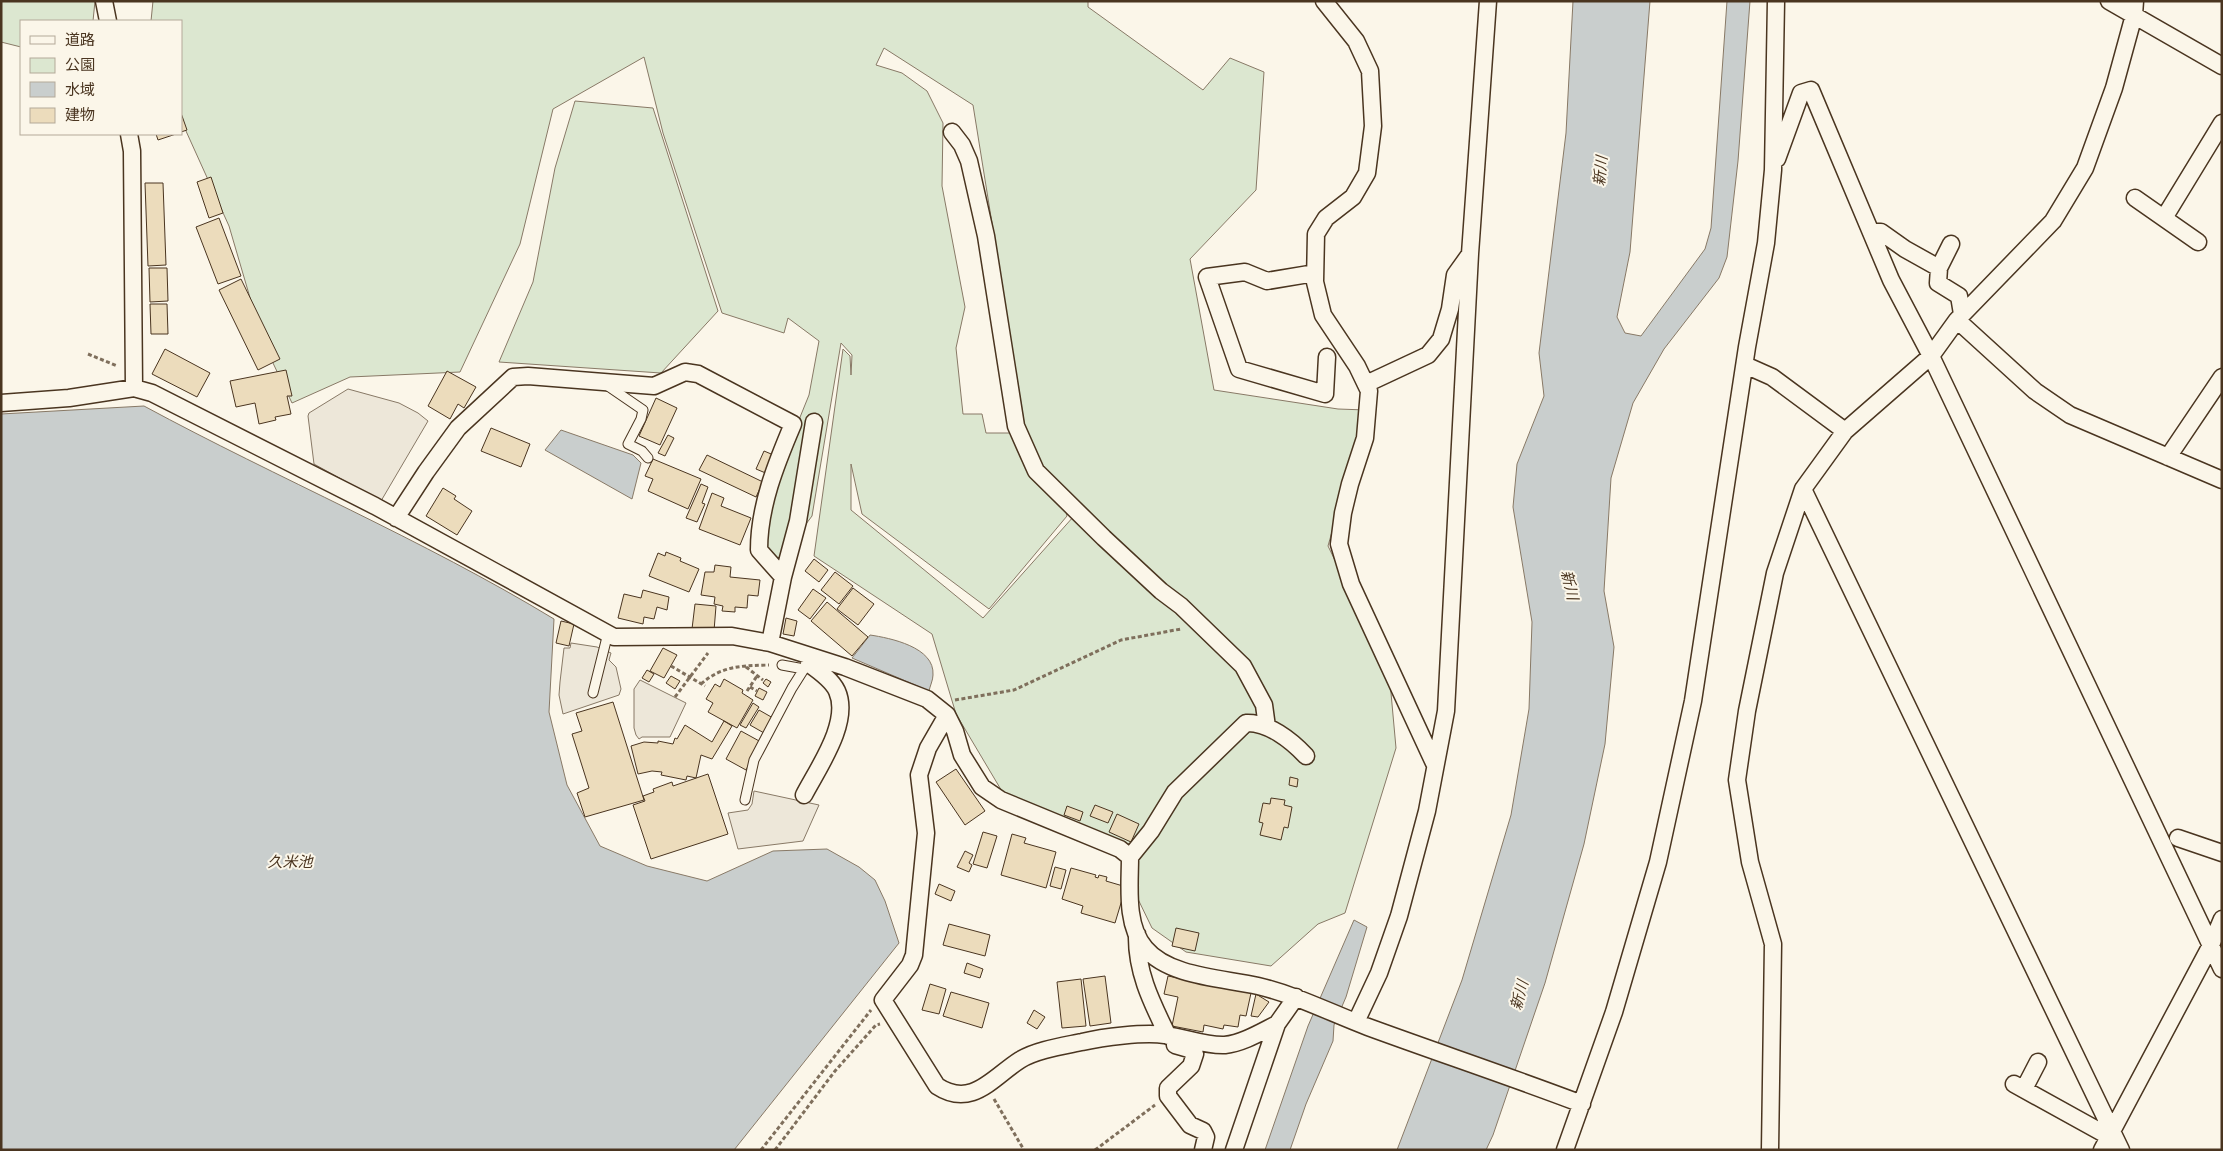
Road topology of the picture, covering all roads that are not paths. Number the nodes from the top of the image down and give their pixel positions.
1 (104, 1) edge
2 (1324, 1) edge
3 (1488, 1) edge
4 (1776, 1) edge
5 (2109, 1) edge
6 (2134, 8) edge
7 (108, 20) edge
8 (2222, 66) edge
9 (2222, 123) edge
10 (952, 132) dead end
11 (129, 135) edge
12 (1773, 170) junction
13 (2135, 198) dead end
14 (2164, 218) junction
15 (1872, 232) junction
16 (2198, 242) dead end
17 (1951, 244) dead end
18 (1470, 254) junction
19 (1939, 268) junction
20 (1315, 273) junction
21 (1960, 317) junction
22 (1931, 356) junction
23 (1327, 357) dead end
24 (1745, 365) junction
25 (2222, 377) edge
26 (134, 380) junction
27 (601, 382) junction
28 (1366, 384) junction
29 (1, 403) edge
30 (814, 422) dead end
31 (1845, 431) junction
32 (2168, 457) junction
33 (648, 458) dead end
34 (2222, 480) edge
35 (1803, 489) junction
36 (396, 518) junction
37 (783, 577) junction
38 (608, 633) junction
39 (770, 643) junction
40 (810, 664) junction
41 (782, 665) road end
42 (593, 693) dead end
43 (947, 715) junction
44 (1267, 727) junction
45 (1306, 756) dead end
46 (1434, 763) junction
47 (804, 795) dead end
48 (745, 800) dead end
49 (2178, 838) dead end
50 (2222, 854) edge
51 (1130, 856) junction
52 (2222, 918) edge
53 (1137, 932) junction
54 (2211, 946) junction
55 (2222, 969) edge
56 (1296, 997) junction
57 (1356, 1022) junction
58 (1277, 1024) junction
59 (1167, 1035) junction
60 (2038, 1062) dead end
61 (1574, 1101) junction
62 (2108, 1139) edge
63 (1567, 1147) edge
64 (1203, 1150) edge
65 (1234, 1150) edge
66 (1770, 1150) edge
67 (2121, 1150) edge

1 - 7 street
2 - 20 street
3 - 18 street
4 - 12 street
5 - 6 street
6 - 8 street
6 - 21 street
9 - 14 street
10 - 44 street
11 - 26 street
12 - 15 street
12 - 24 street
13 - 14 street
14 - 16 street
15 - 19 street
15 - 22 street
17 - 19 street
18 - 28 street
18 - 46 street
19 - 21 street
20 - 23 street
20 - 28 street
21 - 22 street
21 - 32 street
22 - 31 street
22 - 54 street
24 - 31 street
24 - 61 street
25 - 32 street
26 - 29 street
26 - 36 street
27 - 33 lane
27 - 36 street
27 - 37 street
28 - 46 street
30 - 37 street
31 - 35 street
32 - 34 street
35 - 62 street
35 - 66 street
36 - 38 street
37 - 39 street
38 - 39 street
38 - 42 lane
39 - 40 street
40 - 41 lane
40 - 43 street
40 - 47 street
40 - 48 lane
43 - 51 street
43 - 59 street
44 - 45 street
44 - 51 street
46 - 57 street
49 - 50 street
51 - 53 street
52 - 54 street
53 - 56 street
53 - 59 street
54 - 55 street
54 - 62 street
56 - 57 street
56 - 58 street
57 - 61 street
58 - 59 street
58 - 65 street
59 - 64 street
60 - 62 street
61 - 63 street
62 - 67 street

